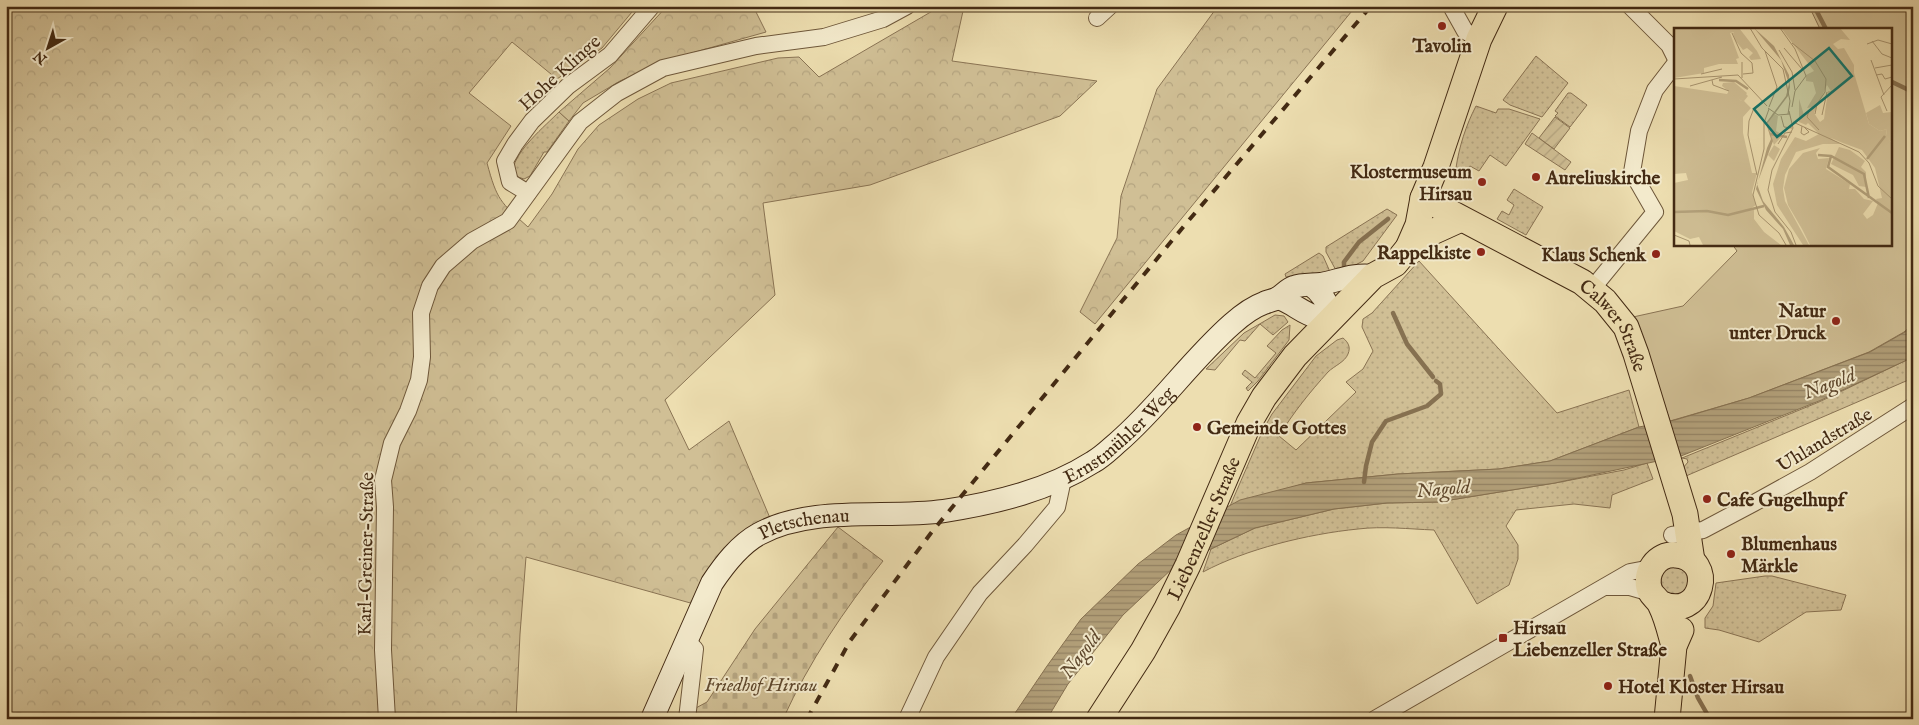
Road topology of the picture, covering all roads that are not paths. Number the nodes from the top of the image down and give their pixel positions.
1 (652, 6) edge
2 (907, 6) edge
3 (1110, 6) edge
4 (1451, 6) edge
5 (1495, 6) edge
6 (1630, 6) edge
7 (1097, 18) dead end
8 (1478, 39) junction
9 (1672, 51) edge
10 (1674, 65) edge
11 (528, 193) junction
12 (1423, 198) junction
13 (1461, 218) junction
14 (1408, 248) junction
15 (1374, 276) junction
16 (1311, 285) junction
17 (1592, 289) junction
18 (1278, 298) junction
19 (1334, 317) junction
20 (1913, 406) edge
21 (1062, 479) junction
22 (1669, 548) junction
23 (1605, 587) junction
24 (1656, 598) junction
25 (1687, 604) junction
26 (686, 640) junction
27 (1674, 646) junction
28 (386, 719) edge
29 (652, 719) edge
30 (687, 719) edge
31 (907, 719) edge
32 (1099, 719) edge
33 (1375, 719) edge
34 (1667, 719) edge

1 - 11 street, Hohe Klinge
2 - 11 street, Karl-Greiner-Straße
3 - 7 street
4 - 8 street
5 - 8 main road
6 - 9 street
8 - 12 main road
10 - 17 street
11 - 28 street, Karl-Greiner-Straße
12 - 13 main road, Calwer Straße
12 - 14 main road, Liebenzeller Straße
12 - 15 main road, Liebenzeller Straße
13 - 14 main road
13 - 17 main road, Calwer Straße
14 - 15 main road, Liebenzeller Straße
15 - 16 main road, Ernstmühler Weg
15 - 19 main road, Liebenzeller Straße
16 - 18 main road, Ernstmühler Weg
16 - 19 main road
17 - 22 main road, Calwer Straße
18 - 19 main road
18 - 21 main road, Ernstmühler Weg
19 - 32 main road, Liebenzeller Straße
20 - 22 street, Uhlandstraße
21 - 26 main road, Pletschenau
21 - 31 street, Ernstmühler Weg
22 - 23 street
22 - 24 main road
22 - 25 main road
23 - 24 street
23 - 33 street
24 - 25 main road
24 - 27 main road
25 - 27 main road
26 - 29 main road, Pletschenau
26 - 30 street
27 - 34 main road

